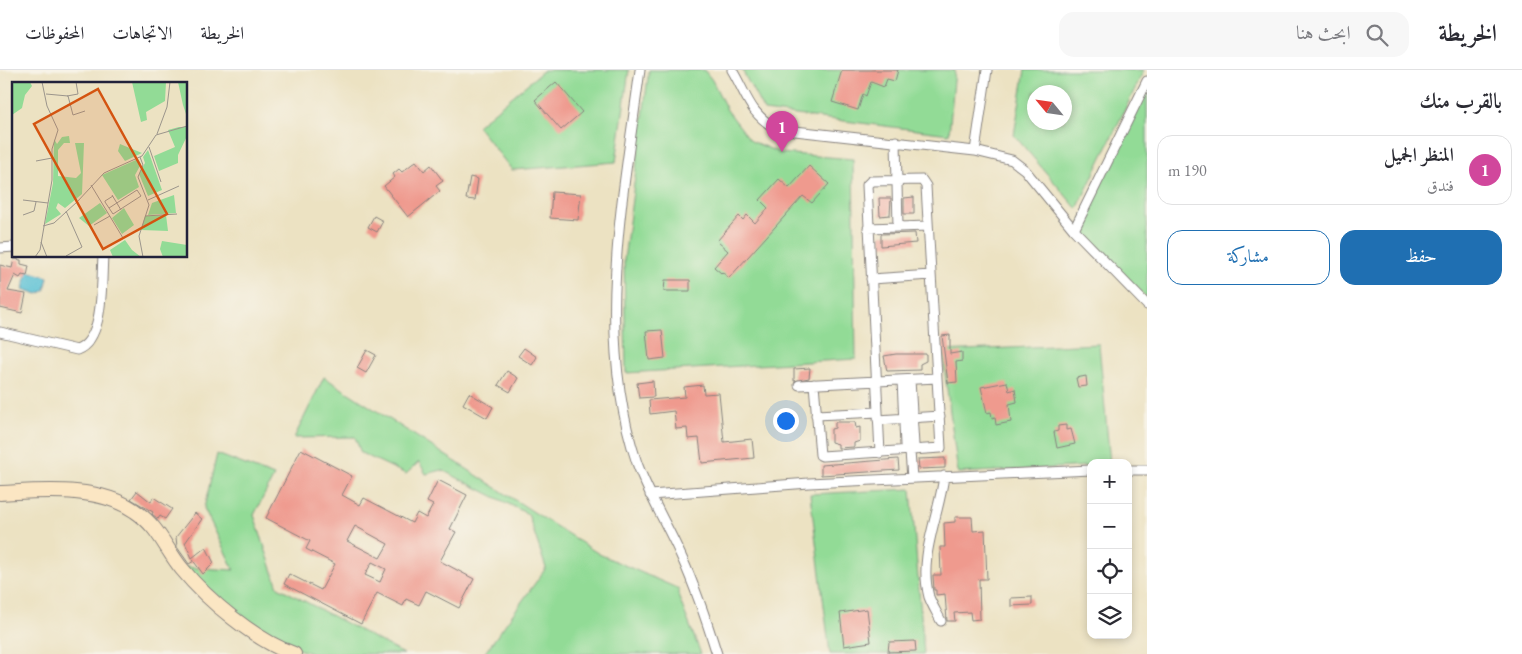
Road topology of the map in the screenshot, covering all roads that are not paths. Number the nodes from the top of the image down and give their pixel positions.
1 (640, 70) edge
2 (732, 70) edge
3 (988, 70) edge
4 (1147, 81) edge
5 (896, 141) junction
6 (975, 152) junction
7 (896, 180) junction
8 (928, 226) junction
9 (898, 227) junction
10 (868, 228) junction
11 (1074, 230) junction
12 (103, 258) edge
13 (931, 275) junction
14 (871, 279) junction
15 (1147, 305) edge
16 (0, 332) edge
17 (937, 378) junction
18 (906, 380) junction
19 (876, 381) junction
20 (814, 384) junction
21 (800, 385) dead end
22 (816, 415) junction
23 (878, 416) junction
24 (940, 416) junction
25 (908, 418) junction
26 (910, 452) junction
27 (880, 453) junction
28 (1087, 470) edge
29 (1132, 470) edge
30 (1147, 470) edge
31 (944, 476) junction
32 (912, 478) junction
33 (0, 493) edge
34 (650, 495) junction
35 (940, 621) dead end
36 (294, 654) edge
37 (717, 654) edge

1 - 34 street
2 - 5 street
3 - 6 street
4 - 11 street
5 - 6 street
5 - 7 street
6 - 11 street
7 - 8 street
7 - 9 street
7 - 10 street
8 - 9 street
8 - 13 street
9 - 10 street
10 - 14 street
11 - 15 street
12 - 16 street
13 - 14 street
13 - 17 street
14 - 19 street
17 - 18 street
17 - 24 street
18 - 19 street
18 - 25 street
19 - 20 street
19 - 23 street
20 - 21 street
20 - 22 street
22 - 23 street
22 - 27 street
23 - 25 street
23 - 27 street
24 - 25 street
24 - 26 street
25 - 26 street
26 - 27 street
26 - 32 street
28 - 31 street
29 - 30 street
31 - 32 street
31 - 35 street
32 - 34 street
33 - 36 street
34 - 37 street

